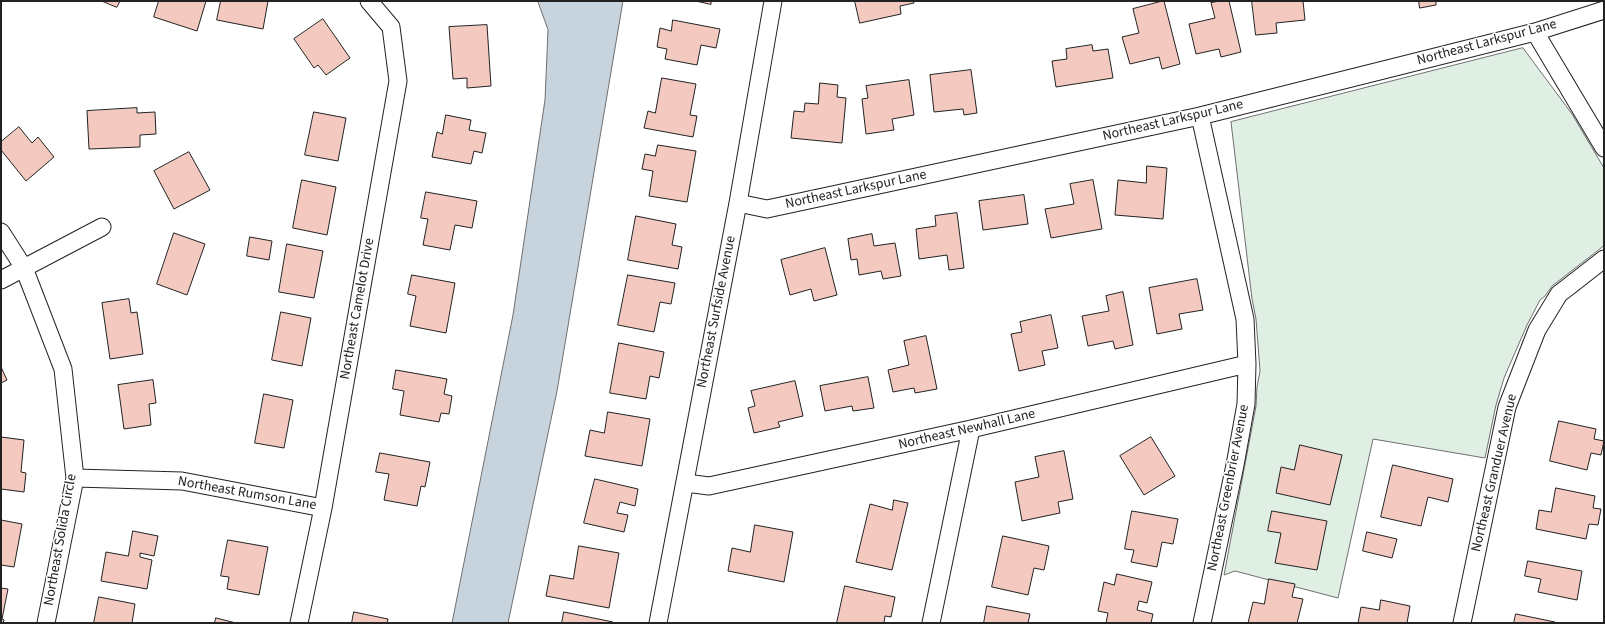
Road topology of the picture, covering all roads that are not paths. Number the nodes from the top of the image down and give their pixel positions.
1 (369, 1) edge
2 (773, 1) edge
3 (1604, 10) edge
4 (1535, 32) junction
5 (1200, 116) junction
6 (1604, 148) edge
7 (738, 203) junction
8 (102, 227) dead end
9 (1, 232) edge
10 (1604, 259) edge
11 (24, 268) junction
12 (1, 280) edge
13 (1247, 364) junction
14 (971, 429) junction
15 (75, 478) junction
16 (686, 483) junction
17 (323, 508) junction
18 (46, 623) edge
19 (299, 623) edge
20 (658, 623) edge
21 (931, 623) edge
22 (1202, 623) edge
23 (1462, 623) edge

1 - 17 street, Northeast Camelot Drive
2 - 7 street, Northeast Surfside Avenue
3 - 4 street, Northeast Larkspur Lane
4 - 5 street, Northeast Larkspur Lane
4 - 6 street
5 - 7 street, Northeast Larkspur Lane
5 - 13 street, Northeast Greenbrier Avenue
7 - 16 street, Northeast Surfside Avenue
8 - 11 street
9 - 11 street, Northeast Solida Circle
10 - 23 street, Northeast Granduer Avenue
11 - 12 street
11 - 15 street, Northeast Solida Circle
13 - 14 street, Northeast Newhall Lane
13 - 22 street, Northeast Greenbrier Avenue
14 - 16 street, Northeast Newhall Lane
14 - 21 street
15 - 17 street, Northeast Rumson Lane
15 - 18 street, Northeast Solida Circle
16 - 20 street, Northeast Surfside Avenue
17 - 19 street, Northeast Camelot Drive

